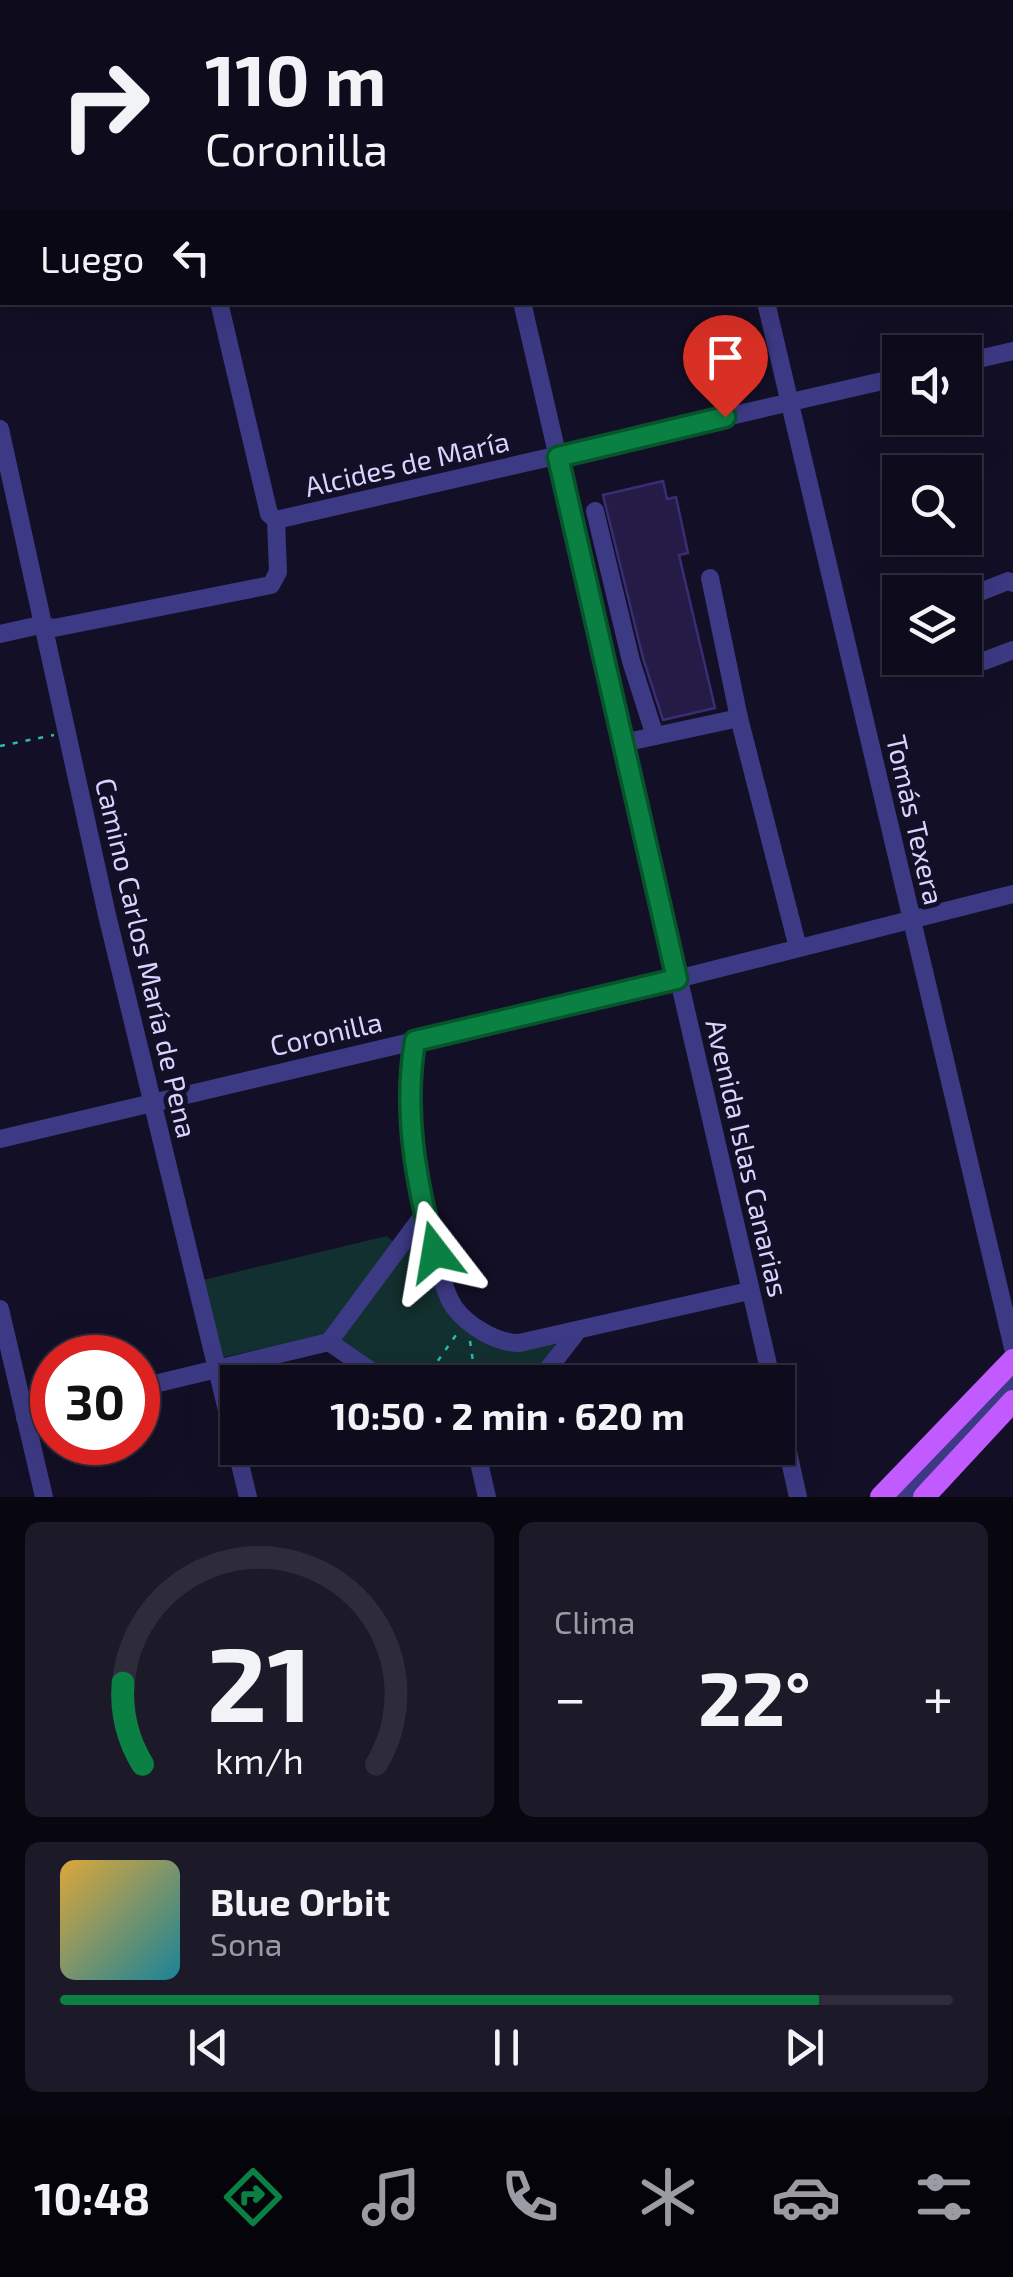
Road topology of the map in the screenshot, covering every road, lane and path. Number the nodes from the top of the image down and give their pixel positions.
1 (220, 305) edge
2 (523, 305) edge
3 (767, 305) edge
4 (1013, 351) edge
5 (982, 358) edge
6 (882, 380) edge
7 (788, 402) junction
8 (0, 429) edge
9 (558, 457) junction
10 (595, 511) dead end
11 (276, 520) junction
12 (710, 578) dead end
13 (1013, 583) edge
14 (982, 591) edge
15 (40, 625) junction
16 (0, 634) edge
17 (1013, 650) edge
18 (982, 659) edge
19 (739, 718) junction
20 (65, 732) junction
21 (655, 736) junction
22 (623, 743) junction
23 (0, 746) edge
24 (1013, 894) edge
25 (910, 920) junction
26 (798, 948) junction
27 (677, 979) junction
28 (415, 1041) junction
29 (151, 1105) junction
30 (0, 1140) edge
31 (424, 1214) junction
32 (749, 1291) junction
33 (0, 1310) edge
34 (467, 1319) junction
35 (576, 1333) junction
36 (329, 1342) junction
37 (1013, 1348) edge
38 (1013, 1360) edge
39 (362, 1365) edge
40 (435, 1365) edge
41 (474, 1365) edge
42 (551, 1365) edge
43 (768, 1365) edge
44 (216, 1367) junction
45 (1013, 1381) edge
46 (160, 1382) edge
47 (1013, 1401) edge
48 (30, 1417) edge
49 (25, 1418) junction
50 (480, 1465) edge
51 (791, 1465) edge
52 (44, 1497) edge
53 (248, 1497) edge
54 (487, 1497) edge
55 (798, 1497) edge
56 (881, 1497) edge
57 (904, 1497) edge
58 (924, 1497) edge

1 - 11 street
2 - 9 street, Avenida Islas Canarias
3 - 7 street, Tomás Texera
4 - 5 street
6 - 7 street, Alcides de María
7 - 9 street, Alcides de María
7 - 25 street, Tomás Texera
8 - 15 street, Camino Carlos María de Pena
9 - 11 street, Alcides de María
9 - 22 street, Avenida Islas Canarias
10 - 21 street
11 - 15 street
12 - 19 street
13 - 14 street
15 - 16 street
15 - 20 street, Camino Carlos María de Pena
17 - 18 street
19 - 21 street
19 - 26 street
20 - 23 path
20 - 29 street, Camino Carlos María de Pena
21 - 22 street
22 - 27 street, Avenida Islas Canarias
24 - 25 street, Coronilla
25 - 26 street, Coronilla
25 - 37 street, Tomás Texera
26 - 27 street, Coronilla
27 - 28 street, Coronilla
27 - 32 street, Avenida Islas Canarias
28 - 29 street, Coronilla
28 - 31 street
29 - 30 street, Coronilla
29 - 44 street, Camino Carlos María de Pena
31 - 34 street
31 - 36 street
32 - 35 street
32 - 43 street, Avenida Islas Canarias
33 - 49 street
34 - 35 street
34 - 40 path
34 - 41 path
35 - 42 street
36 - 39 street
36 - 44 street
38 - 56 main road
44 - 46 street
44 - 53 street, Camino Carlos María de Pena
45 - 57 street
47 - 58 main road
48 - 49 street
49 - 52 street
50 - 54 street
51 - 55 street

